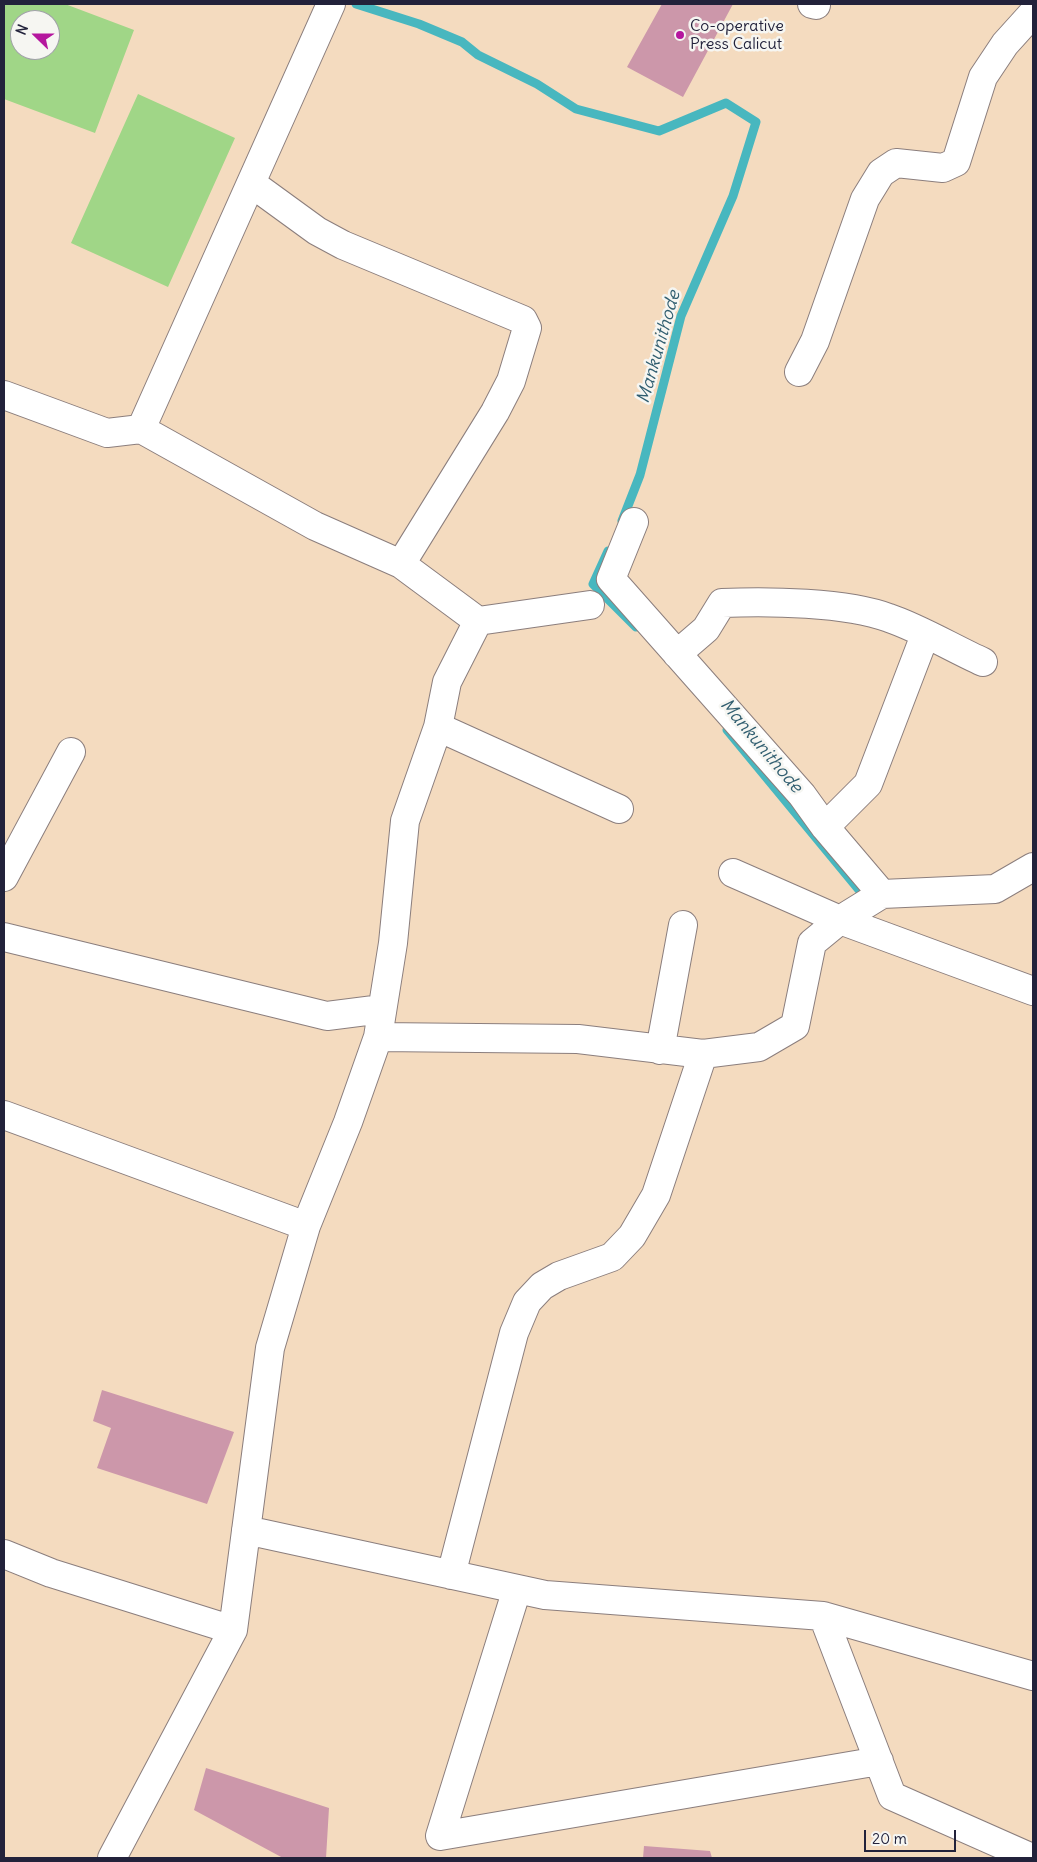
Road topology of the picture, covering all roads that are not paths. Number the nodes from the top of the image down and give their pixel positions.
1 (328, 12) edge
2 (1033, 14) edge
3 (251, 183) junction
4 (798, 372) dead end
5 (4, 395) edge
6 (141, 428) junction
7 (634, 522) dead end
8 (401, 564) junction
9 (590, 604) dead end
10 (478, 621) junction
11 (925, 635) junction
12 (677, 654) junction
13 (983, 662) dead end
14 (438, 727) junction
15 (71, 752) dead end
16 (619, 809) dead end
17 (825, 827) junction
18 (1033, 867) edge
19 (733, 873) dead end
20 (4, 877) edge
21 (882, 894) junction
22 (840, 920) junction
23 (683, 925) dead end
24 (4, 937) edge
25 (1033, 991) edge
26 (382, 1008) junction
27 (378, 1037) junction
28 (660, 1050) junction
29 (703, 1054) junction
30 (4, 1115) edge
31 (306, 1226) junction
32 (246, 1530) junction
33 (4, 1554) edge
34 (451, 1575) junction
35 (517, 1589) junction
36 (824, 1616) junction
37 (233, 1630) junction
38 (1033, 1676) edge
39 (879, 1761) junction
40 (112, 1858) edge
41 (1032, 1858) edge

1 - 3 street
2 - 4 street
3 - 6 street
3 - 8 street
5 - 6 street
6 - 8 street
7 - 12 street
8 - 10 street
9 - 10 street
10 - 14 street
11 - 12 street
11 - 13 street
11 - 17 street
12 - 17 street
14 - 16 street
14 - 26 street
15 - 20 street
17 - 21 street
18 - 21 street
19 - 22 street
21 - 22 street
22 - 25 street
22 - 29 street
23 - 28 street
24 - 26 street
26 - 27 street
27 - 28 street
27 - 31 street
28 - 29 street
29 - 34 street
30 - 31 street
31 - 32 street
32 - 34 street
32 - 37 street
33 - 37 street
34 - 35 street
35 - 36 street
35 - 39 street
36 - 38 street
36 - 39 street
37 - 40 street
39 - 41 street

